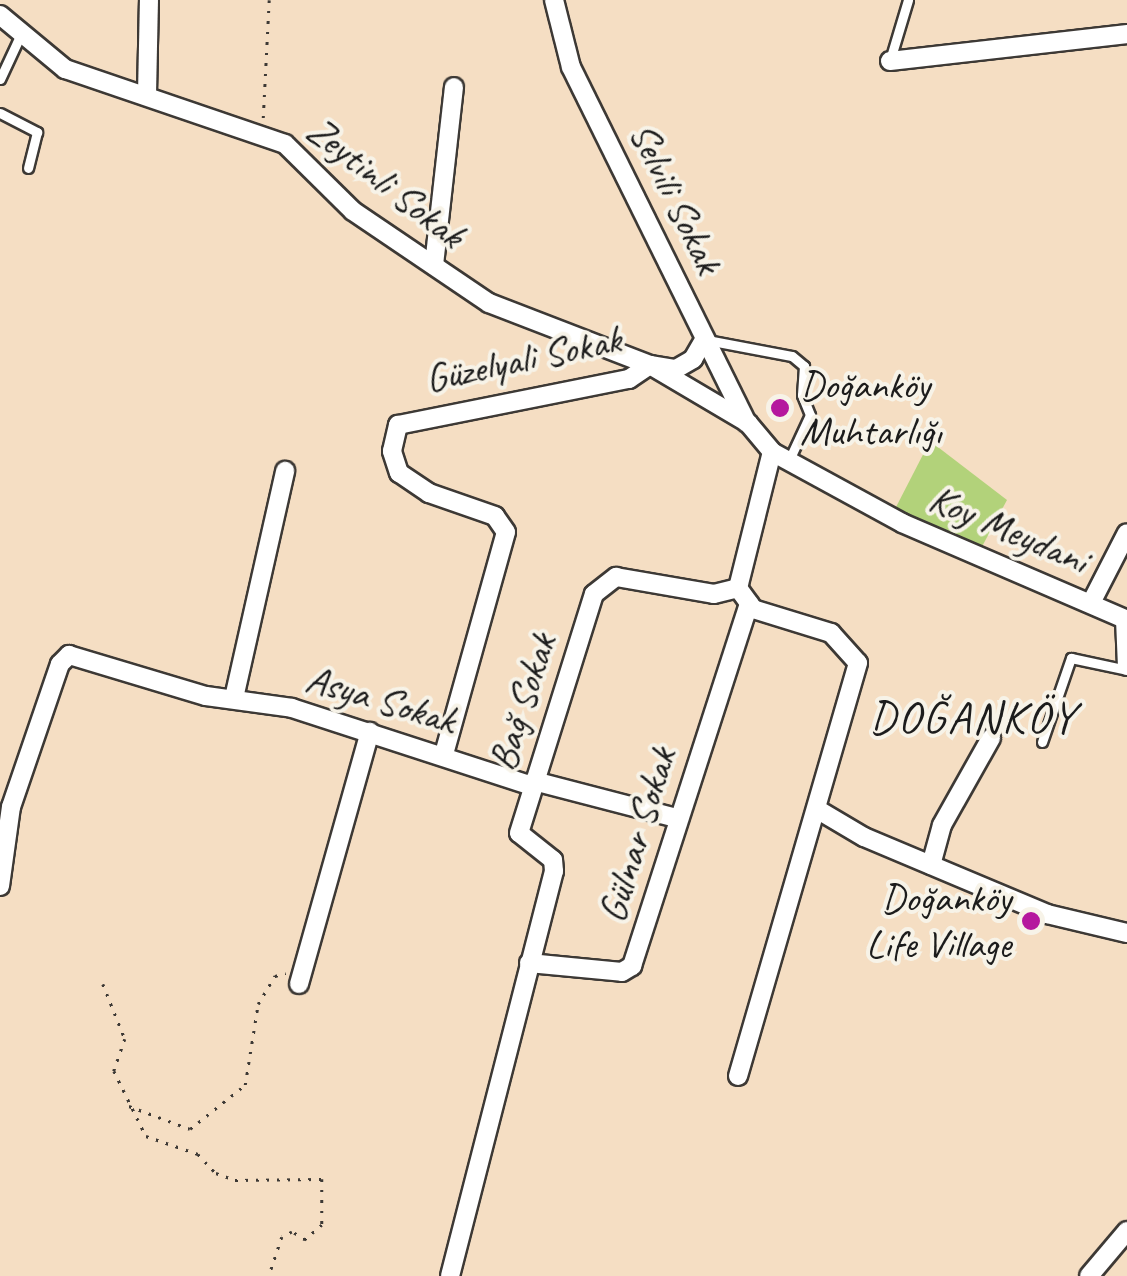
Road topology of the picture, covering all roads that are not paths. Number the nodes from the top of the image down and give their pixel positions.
1 (149, 0) edge
2 (554, 0) edge
3 (908, 0) edge
4 (0, 15) edge
5 (21, 34) junction
6 (1127, 34) edge
7 (890, 61) joint
8 (0, 79) edge
9 (454, 87) dead end
10 (147, 94) junction
11 (0, 113) edge
12 (28, 168) dead end
13 (434, 265) junction
14 (704, 340) junction
15 (650, 365) junction
16 (748, 423) junction
17 (781, 456) junction
18 (285, 471) dead end
19 (1127, 533) edge
20 (743, 596) junction
21 (1092, 602) junction
22 (1127, 668) edge
23 (234, 698) junction
24 (370, 732) junction
25 (991, 738) dead end
26 (1042, 742) dead end
27 (444, 754) junction
28 (533, 784) junction
29 (820, 810) junction
30 (676, 818) junction
31 (931, 865) junction
32 (0, 886) edge
33 (1127, 933) edge
34 (529, 963) junction
35 (300, 977) road end
36 (738, 1076) dead end
37 (1127, 1231) edge
38 (450, 1276) edge
39 (1089, 1276) edge

1 - 10 street
2 - 14 street, Selvili Sokak
3 - 7 lane
4 - 5 street, Zeytinli Sokak
5 - 8 lane
5 - 10 street, Zeytinli Sokak
6 - 7 street
9 - 13 street
10 - 13 street, Zeytinli Sokak
11 - 12 lane
13 - 15 street, Zeytinli Sokak
14 - 15 street
14 - 16 street, Selvili Sokak
14 - 17 lane
15 - 16 street, Zeytinli Sokak
15 - 27 street, Güzelyali Sokak
16 - 17 street, Zeytinli Sokak
17 - 20 street, Gülnar Sokak
17 - 21 street, Koy Meydani
18 - 23 street
19 - 21 street
20 - 28 street, Bağ Sokak
20 - 29 street
20 - 30 street, Gülnar Sokak
21 - 22 street, Koy Meydani
22 - 26 lane
23 - 24 street, Asya Sokak
23 - 32 street, Asya Sokak
24 - 27 street, Asya Sokak
24 - 35 street
25 - 31 street
27 - 28 street, Asya Sokak
28 - 30 street, Asya Sokak
28 - 34 street, Bağ Sokak
29 - 31 street
29 - 36 street
30 - 34 street, Gülnar Sokak
31 - 33 street
34 - 38 street
37 - 39 street

